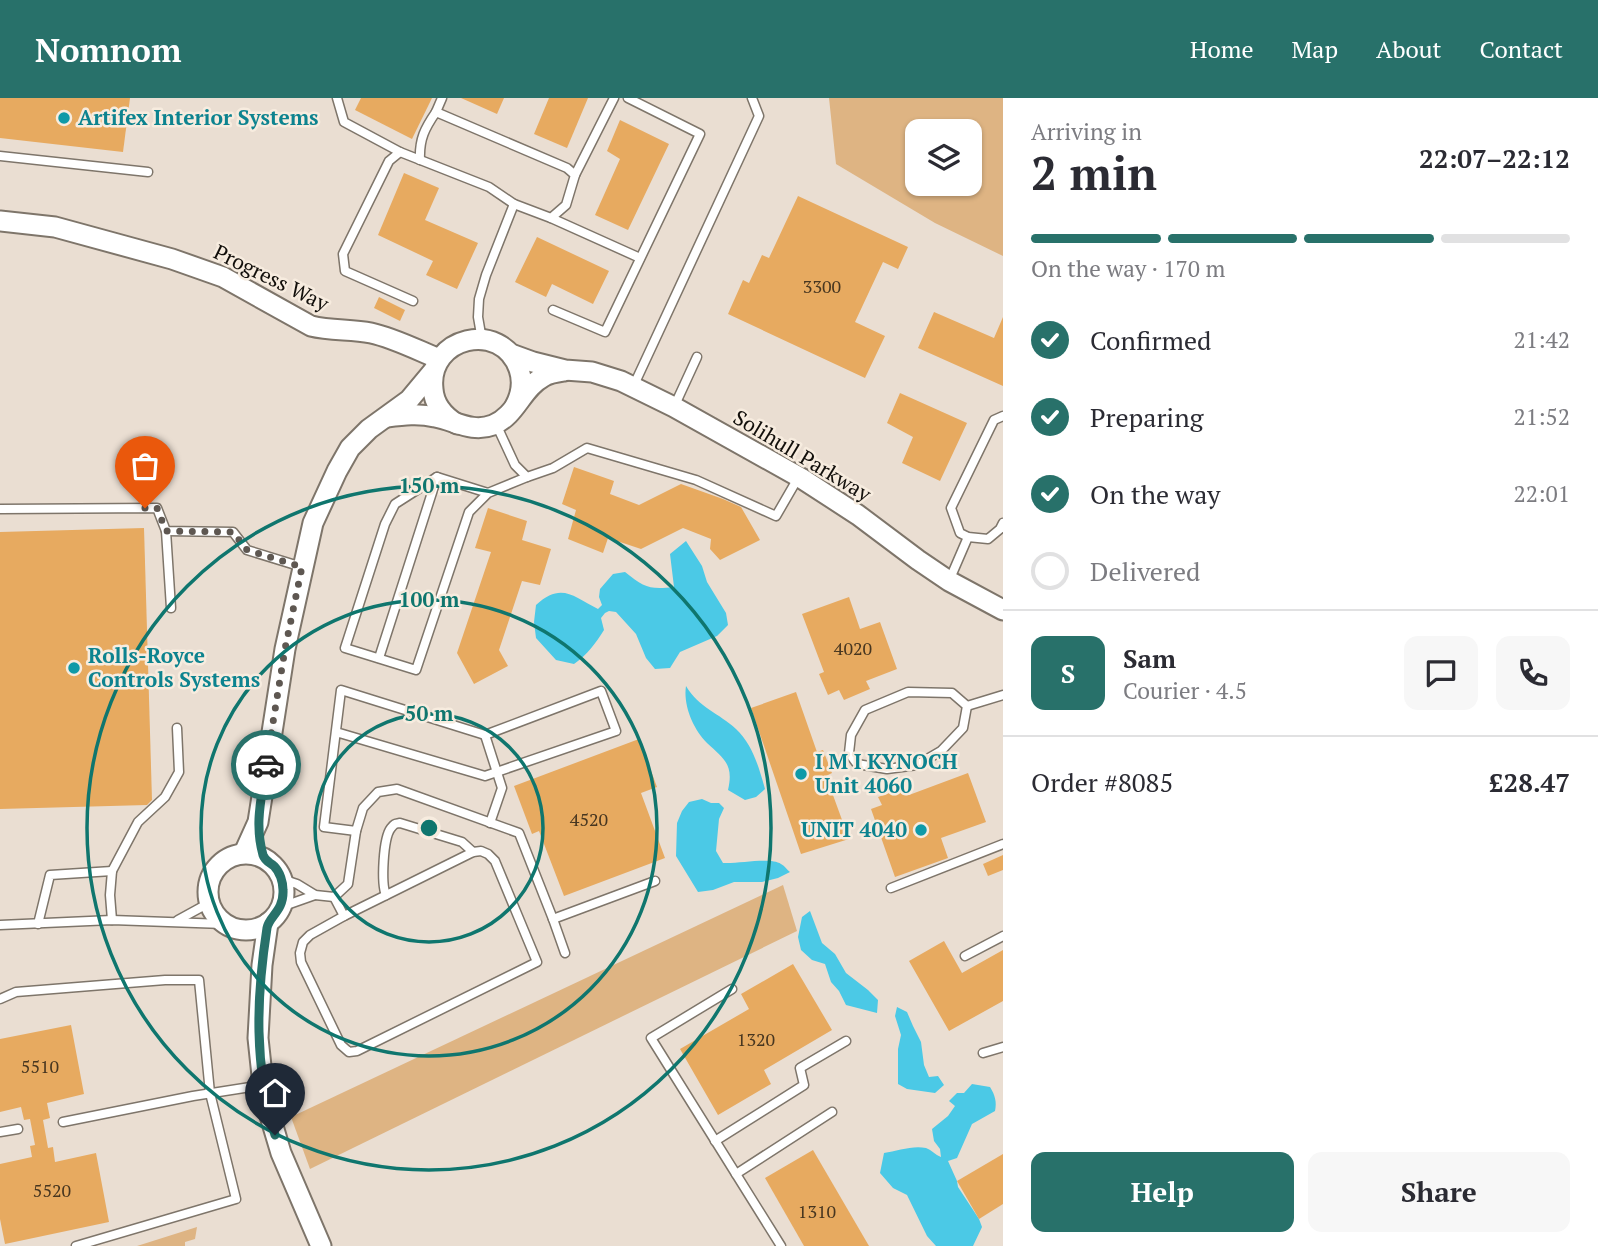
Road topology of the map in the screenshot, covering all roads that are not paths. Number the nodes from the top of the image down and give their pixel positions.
1 (337, 98) edge
2 (442, 98) edge
3 (614, 98) edge
4 (628, 98) edge
5 (752, 98) edge
6 (436, 112) junction
7 (400, 152) junction
8 (0, 156) edge
9 (420, 160) junction
10 (148, 172) dead end
11 (575, 175) junction
12 (514, 204) junction
13 (551, 218) junction
14 (0, 221) edge
15 (640, 258) junction
16 (413, 301) dead end
17 (553, 310) dead end
18 (482, 340) junction
19 (511, 354) junction
20 (698, 357) dead end
21 (436, 364) junction
22 (565, 370) junction
23 (633, 387) junction
24 (515, 406) junction
25 (674, 407) junction
26 (1003, 416) edge
27 (386, 417) junction
28 (457, 424) junction
29 (496, 424) junction
30 (437, 477) junction
31 (527, 477) junction
32 (799, 477) junction
33 (488, 493) junction
34 (0, 509) edge
35 (1003, 523) edge
36 (166, 531) junction
37 (968, 537) junction
38 (302, 567) junction
39 (948, 580) junction
40 (172, 608) dead end
41 (1003, 610) edge
42 (379, 658) junction
43 (1003, 695) edge
44 (967, 706) junction
45 (177, 728) dead end
46 (336, 732) junction
47 (485, 735) junction
48 (496, 773) junction
49 (258, 822) junction
50 (490, 823) junction
51 (356, 831) junction
52 (1003, 844) edge
53 (473, 852) junction
54 (244, 853) junction
55 (264, 858) junction
56 (113, 871) junction
57 (282, 879) junction
58 (655, 881) dead end
59 (891, 888) dead end
60 (315, 895) junction
61 (386, 895) junction
62 (334, 897) junction
63 (209, 903) junction
64 (281, 907) junction
65 (344, 916) junction
66 (553, 919) junction
67 (112, 920) junction
68 (175, 922) junction
69 (268, 923) junction
70 (38, 924) junction
71 (0, 925) edge
72 (230, 927) junction
73 (1003, 936) edge
74 (565, 953) dead end
75 (965, 956) dead end
76 (262, 965) junction
77 (732, 989) dead end
78 (0, 999) edge
79 (846, 1041) dead end
80 (1003, 1047) edge
81 (983, 1053) dead end
82 (263, 1085) junction
83 (210, 1093) junction
84 (832, 1112) dead end
85 (62, 1122) dead end
86 (18, 1129) dead end
87 (0, 1132) edge
88 (715, 1141) junction
89 (736, 1174) junction
90 (76, 1246) edge
91 (321, 1246) edge
92 (781, 1246) edge

1 - 7 lane
2 - 6 lane
3 - 11 lane
4 - 15 lane
5 - 23 lane
6 - 9 lane
6 - 11 lane
7 - 9 lane
7 - 16 lane
8 - 10 lane
9 - 12 lane
11 - 13 lane
12 - 13 lane
12 - 18 lane
13 - 15 lane
14 - 21 street, Progress Way
15 - 17 lane
18 - 19 street
18 - 21 street
19 - 22 street, Solihull Parkway
19 - 24 street
20 - 25 lane
21 - 27 street
21 - 28 street
22 - 23 street, Solihull Parkway
22 - 24 street
23 - 25 street, Solihull Parkway
24 - 29 street
25 - 32 street, Solihull Parkway
26 - 37 lane
27 - 28 street
27 - 38 street
28 - 29 street
29 - 31 lane
30 - 33 lane
30 - 42 lane
30 - 42 lane
31 - 32 lane
31 - 33 lane
32 - 39 street, Solihull Parkway
33 - 42 lane
34 - 36 lane
35 - 37 lane
36 - 38 lane
36 - 40 lane
37 - 39 lane
38 - 49 street
39 - 41 street, Solihull Parkway
43 - 44 lane
44 - 44 lane
45 - 56 lane
46 - 47 lane
46 - 48 lane
46 - 51 lane
47 - 48 lane
47 - 48 lane
48 - 50 lane
49 - 54 street
49 - 55 street
50 - 51 lane
50 - 66 lane
51 - 62 lane
52 - 59 lane
53 - 61 lane
53 - 61 lane
53 - 65 lane
54 - 55 street
54 - 63 street
55 - 57 street
56 - 67 lane
56 - 70 lane
57 - 60 lane
57 - 64 street
58 - 66 lane
60 - 62 lane
60 - 64 lane
61 - 65 lane
62 - 65 lane
63 - 68 lane
63 - 72 street
64 - 69 street
66 - 74 lane
67 - 68 lane
67 - 70 lane
68 - 72 lane
69 - 72 street
69 - 76 street
70 - 71 lane
72 - 76 street
73 - 75 lane
76 - 82 street
77 - 88 lane
78 - 83 lane
79 - 88 lane
80 - 81 lane
82 - 83 lane
82 - 91 street
83 - 85 lane
83 - 90 lane
84 - 89 lane
86 - 87 lane
88 - 89 lane
89 - 92 lane

